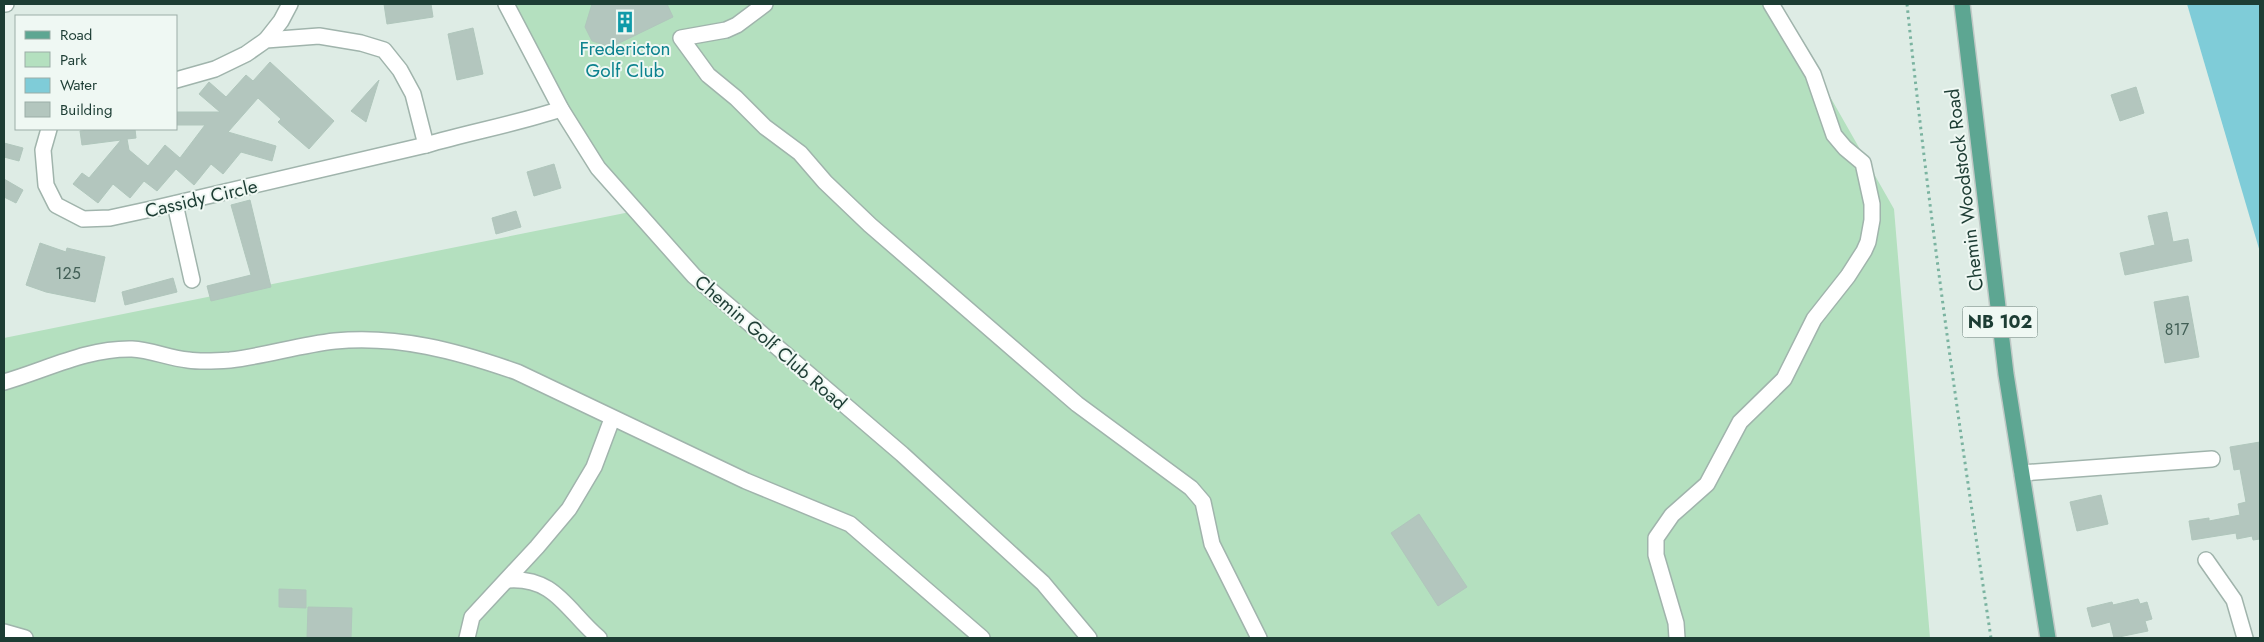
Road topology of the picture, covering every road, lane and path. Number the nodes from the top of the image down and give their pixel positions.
1 (290, 4) edge
2 (506, 4) edge
3 (765, 4) edge
4 (1771, 4) edge
5 (1907, 4) edge
6 (1962, 4) edge
7 (266, 40) junction
8 (178, 79) edge
9 (560, 109) junction
10 (49, 130) edge
11 (426, 146) junction
12 (175, 204) junction
13 (192, 280) dead end
14 (4, 382) edge
15 (612, 419) junction
16 (2212, 459) dead end
17 (2022, 473) junction
18 (2206, 560) dead end
19 (507, 580) junction
20 (4, 632) edge
21 (25, 638) edge
22 (467, 638) edge
23 (599, 638) edge
24 (982, 638) edge
25 (1089, 638) edge
26 (1259, 638) edge
27 (1677, 638) edge
28 (1991, 638) edge
29 (2048, 638) edge
30 (2245, 638) edge

1 - 7 street
2 - 9 street, Chemin Golf Club Road
3 - 26 street
4 - 27 street
5 - 28 path
6 - 17 main road, Chemin Woodstock Road / NB 102
7 - 8 street
7 - 11 street
9 - 11 street, Cassidy Circle
9 - 25 street, Chemin Golf Club Road
10 - 12 street, Cassidy Circle
11 - 12 street, Cassidy Circle
12 - 13 street
14 - 15 street
15 - 19 street
15 - 24 street
16 - 17 street
17 - 29 main road, Chemin Woodstock Road / NB 102
18 - 30 street
19 - 22 street
19 - 23 street
20 - 21 street

